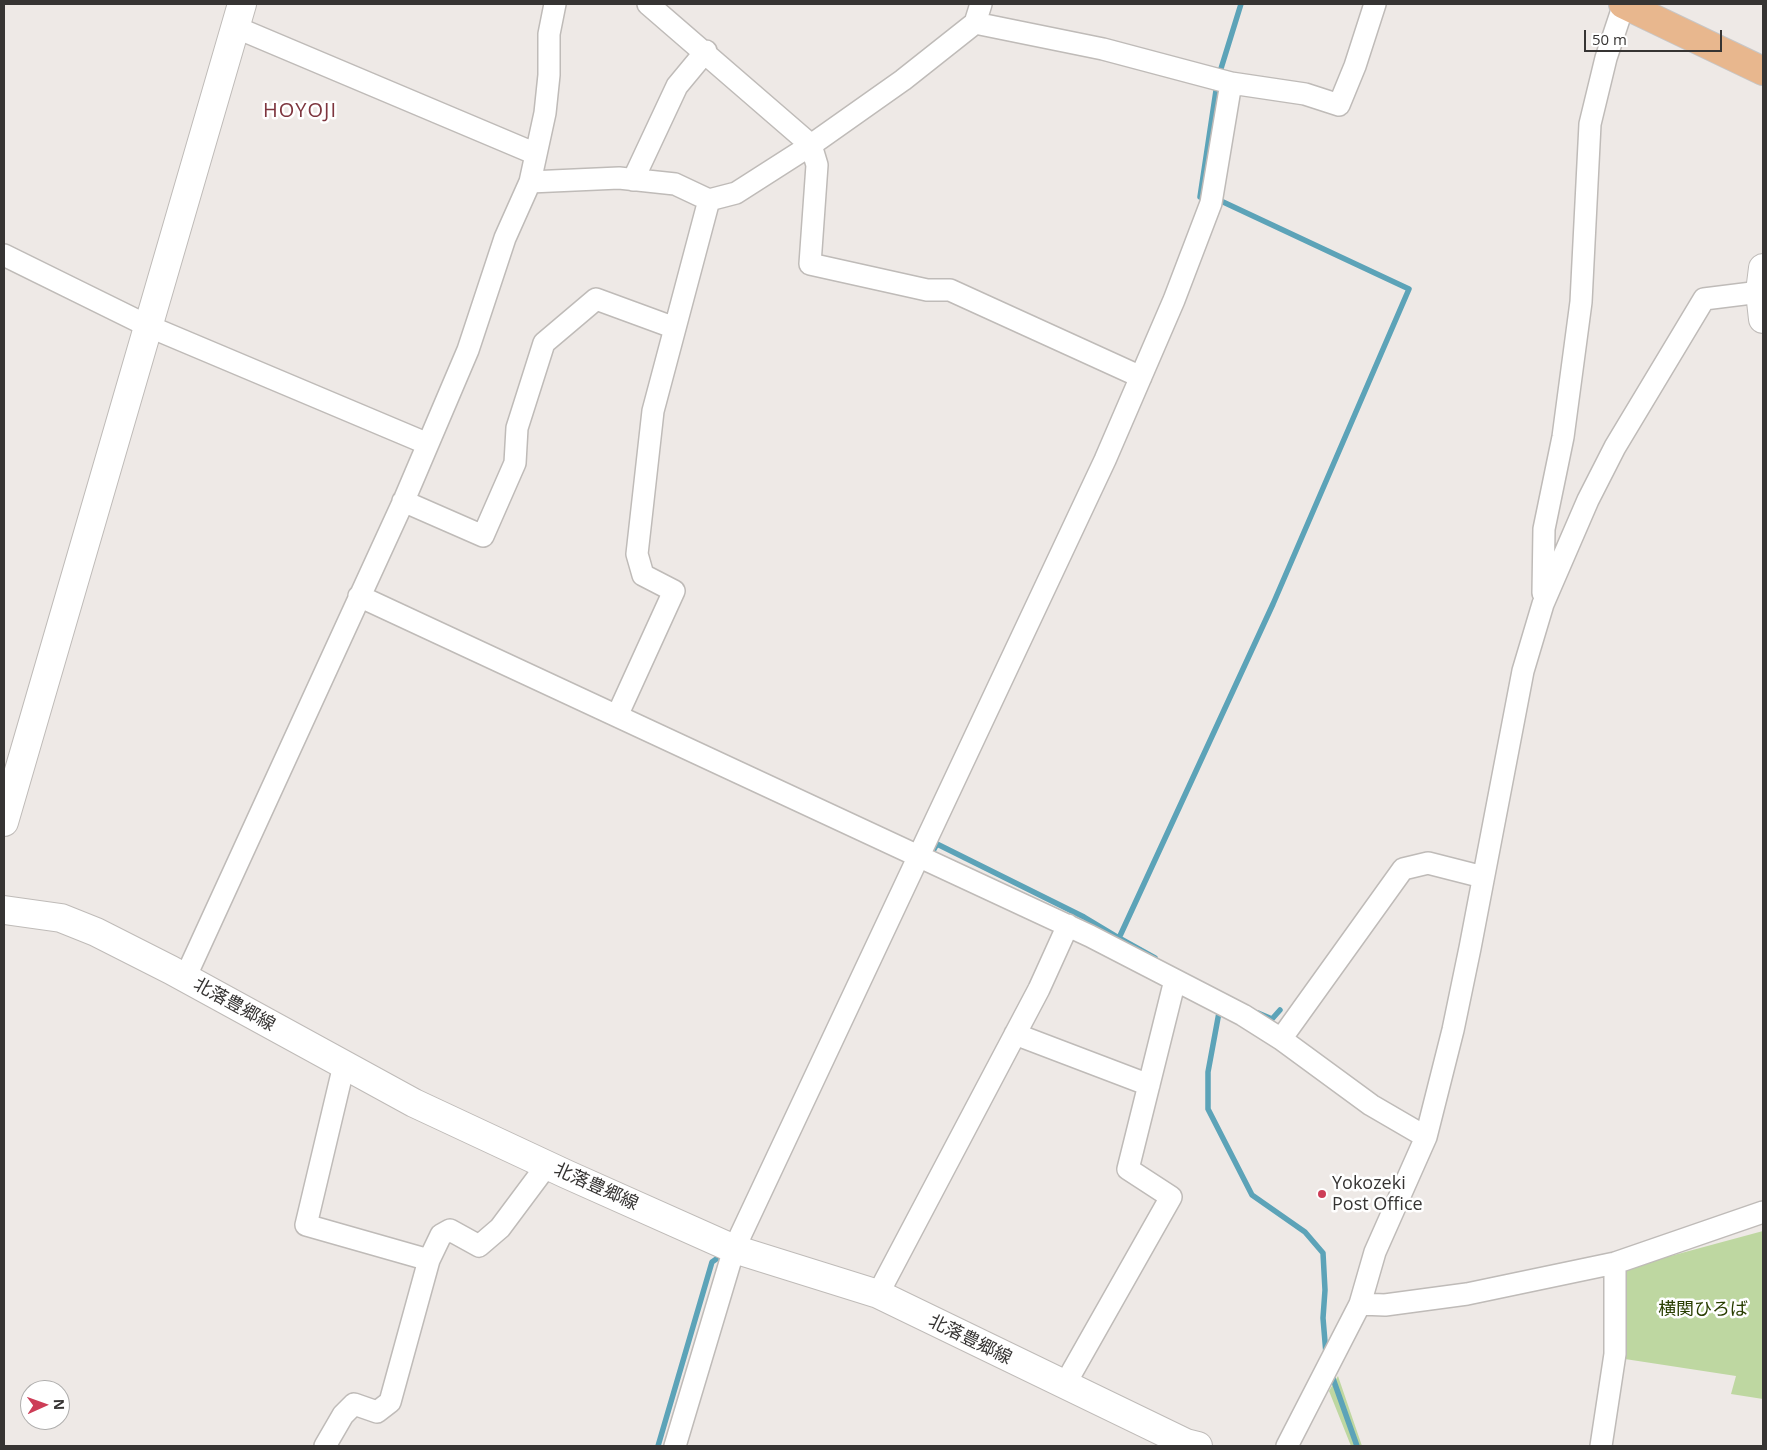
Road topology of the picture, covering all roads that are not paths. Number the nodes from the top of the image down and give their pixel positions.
1 (555, 4) edge
2 (648, 4) edge
3 (1375, 4) edge
4 (1624, 4) edge
5 (978, 13) edge
6 (239, 15) edge
7 (706, 51) junction
8 (1763, 71) edge
9 (1231, 83) junction
10 (812, 145) junction
11 (536, 154) junction
12 (633, 180) junction
13 (530, 182) junction
14 (709, 200) junction
15 (4, 255) edge
16 (1762, 280) edge
17 (1763, 318) edge
18 (148, 326) junction
19 (675, 328) junction
20 (1141, 377) junction
21 (428, 444) junction
22 (403, 501) junction
23 (359, 596) junction
24 (1543, 604) junction
25 (617, 716) junction
26 (4, 822) edge
27 (918, 856) junction
28 (1483, 877) junction
29 (4, 910) edge
30 (1068, 926) junction
31 (185, 978) junction
32 (1175, 980) junction
33 (1015, 1034) junction
34 (1281, 1039) junction
35 (344, 1065) junction
36 (1149, 1085) junction
37 (1426, 1137) junction
38 (547, 1165) junction
39 (1763, 1212) edge
40 (734, 1248) junction
41 (429, 1260) junction
42 (1615, 1263) junction
43 (878, 1294) junction
44 (1360, 1304) junction
45 (1064, 1386) junction
46 (325, 1446) edge
47 (675, 1446) edge
48 (1198, 1446) edge
49 (1287, 1446) edge
50 (1601, 1446) edge

1 - 11 street
2 - 7 street
3 - 9 street
4 - 8 main road
4 - 24 street
5 - 9 street
5 - 10 street
6 - 11 street
6 - 18 main road
7 - 10 street
7 - 12 street
9 - 20 street
10 - 14 street
10 - 20 street
11 - 13 street
12 - 13 street
12 - 14 street
13 - 21 street
14 - 19 street
15 - 18 street
16 - 17 main road
16 - 24 street
18 - 21 street
18 - 26 main road
19 - 22 street
19 - 25 street
20 - 27 street
21 - 22 street
22 - 23 street
23 - 25 street
23 - 31 street
24 - 28 street
25 - 27 street
27 - 30 street
27 - 40 street
28 - 34 street
28 - 37 street
29 - 31 main road, 北落豊郷線
30 - 32 street
30 - 33 street
31 - 35 main road, 北落豊郷線
32 - 34 street
32 - 36 street
33 - 36 street
33 - 43 street
34 - 37 street
35 - 38 main road, 北落豊郷線
35 - 41 street
36 - 45 street
37 - 44 street
38 - 40 main road, 北落豊郷線
38 - 41 street
39 - 42 street
40 - 43 main road, 北落豊郷線
40 - 47 street
41 - 46 street
42 - 44 street
42 - 50 street
43 - 45 main road, 北落豊郷線
44 - 49 street
45 - 48 main road, 北落豊郷線

